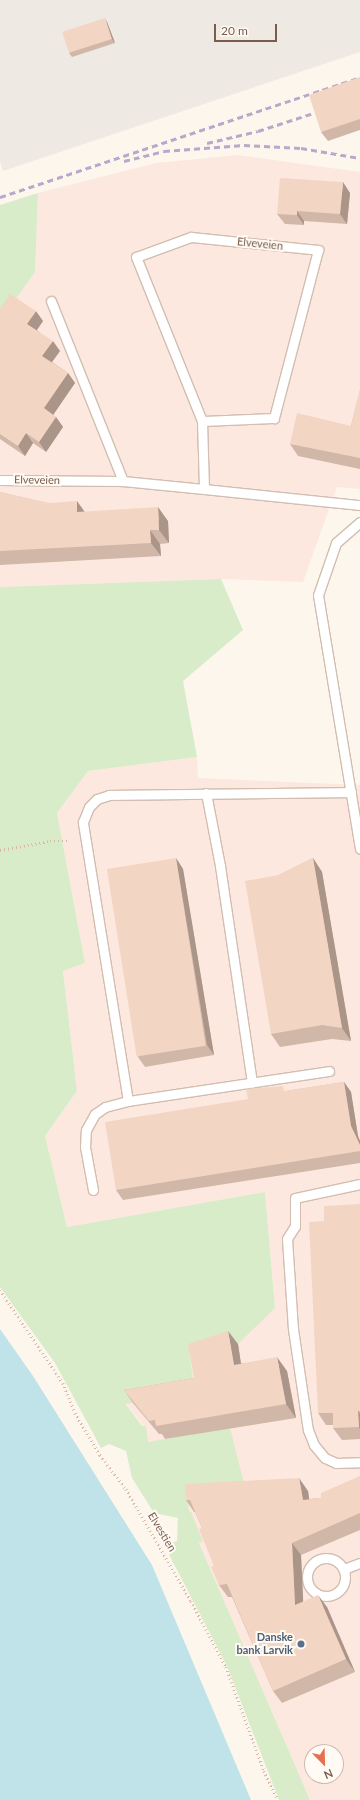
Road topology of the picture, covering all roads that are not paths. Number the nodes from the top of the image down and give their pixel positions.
1 (51, 300) dead end
2 (202, 421) junction
3 (0, 480) edge
4 (123, 481) junction
5 (204, 489) junction
6 (360, 505) edge
7 (360, 522) edge
8 (351, 792) junction
9 (206, 793) junction
10 (360, 850) edge
11 (329, 1071) dead end
12 (252, 1083) junction
13 (128, 1101) junction
14 (360, 1184) edge
15 (93, 1190) dead end
16 (360, 1462) edge
17 (360, 1563) edge
18 (344, 1569) junction

1 - 4 lane
2 - 2 lane, Elveveien
2 - 5 lane, Elveveien
3 - 4 lane, Elveveien
4 - 5 lane, Elveveien
5 - 6 lane, Elveveien
7 - 8 lane
8 - 9 lane
8 - 10 lane
9 - 12 lane
9 - 13 lane
11 - 12 lane
12 - 13 lane
13 - 15 lane
14 - 16 lane
17 - 18 lane
18 - 18 lane

